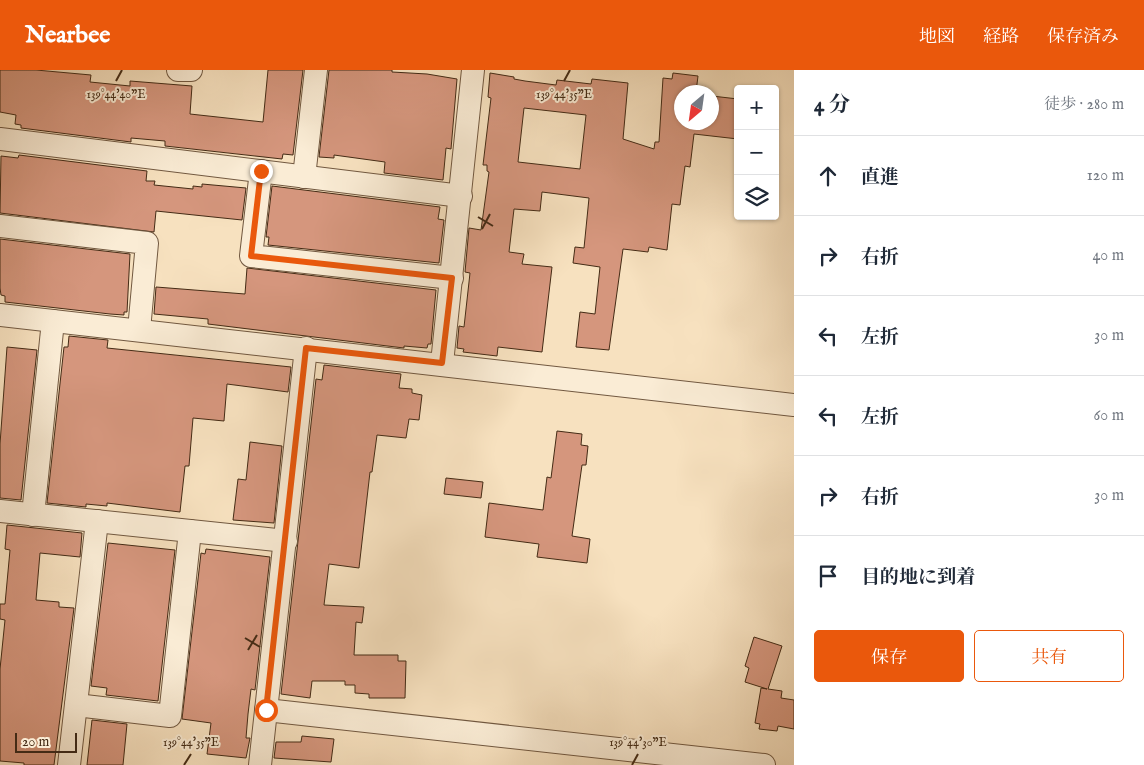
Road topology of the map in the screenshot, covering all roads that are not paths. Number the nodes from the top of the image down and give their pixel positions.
1 (178, 70) edge
2 (191, 70) edge
3 (316, 70) edge
4 (473, 70) edge
5 (0, 139) edge
6 (261, 171) junction
7 (304, 177) junction
8 (461, 196) junction
9 (0, 226) edge
10 (452, 278) junction
11 (0, 315) edge
12 (54, 321) junction
13 (139, 330) junction
14 (306, 348) junction
15 (442, 363) junction
16 (794, 405) edge
17 (0, 511) edge
18 (33, 515) junction
19 (96, 521) junction
20 (190, 531) junction
21 (286, 541) junction
22 (76, 705) junction
23 (266, 710) junction
24 (69, 765) edge
25 (260, 765) edge
26 (764, 765) edge

1 - 2 street
3 - 7 street
4 - 8 street
5 - 6 street
6 - 7 street
6 - 10 street
7 - 8 street
8 - 10 street
9 - 13 street
10 - 15 street
11 - 12 street
12 - 13 street
12 - 18 street
13 - 14 street
14 - 15 street
14 - 21 street
15 - 16 street
17 - 18 street
18 - 19 street
19 - 20 street
19 - 22 street
20 - 21 street
20 - 22 street
21 - 23 street
22 - 24 street
23 - 25 street
23 - 26 street

